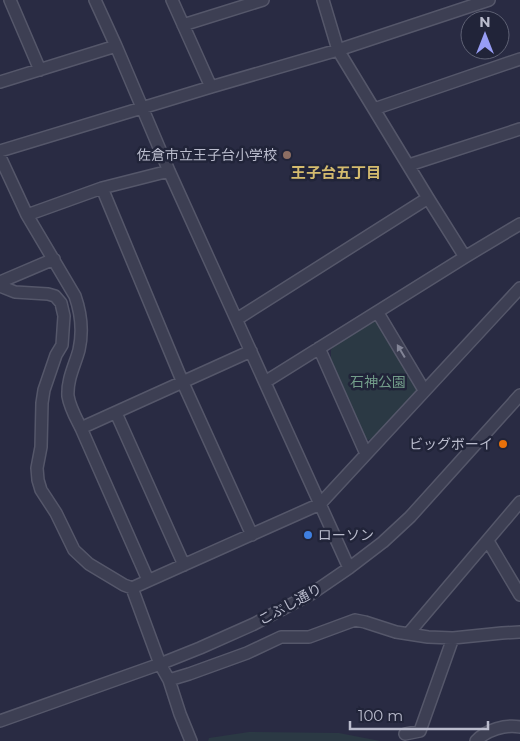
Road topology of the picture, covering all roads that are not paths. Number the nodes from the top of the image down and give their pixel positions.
1 (10, 0) edge
2 (95, 0) edge
3 (172, 0) edge
4 (263, 0) edge
5 (323, 0) edge
6 (489, 0) edge
7 (183, 25) junction
8 (116, 46) junction
9 (338, 50) junction
10 (520, 59) edge
11 (40, 70) junction
12 (0, 82) edge
13 (211, 87) junction
14 (142, 108) junction
15 (374, 109) junction
16 (520, 129) edge
17 (0, 151) edge
18 (0, 157) edge
19 (409, 165) junction
20 (169, 171) junction
21 (102, 188) junction
22 (428, 198) junction
23 (27, 215) junction
24 (520, 224) edge
25 (465, 257) junction
26 (54, 259) junction
27 (0, 282) edge
28 (0, 286) edge
29 (520, 288) edge
30 (378, 312) junction
31 (237, 319) junction
32 (319, 348) junction
33 (251, 351) junction
34 (265, 382) junction
35 (183, 383) junction
36 (424, 390) junction
37 (520, 395) edge
38 (116, 413) junction
39 (81, 428) junction
40 (366, 454) junction
41 (520, 502) edge
42 (320, 504) junction
43 (252, 535) junction
44 (488, 541) junction
45 (184, 565) junction
46 (349, 568) junction
47 (148, 580) junction
48 (132, 588) junction
49 (520, 595) edge
50 (520, 632) edge
51 (408, 634) junction
52 (453, 638) junction
53 (160, 664) junction
54 (169, 680) junction
55 (0, 721) edge
56 (520, 727) edge
57 (405, 734) dead end
58 (191, 741) edge
59 (476, 741) edge

1 - 11 street
2 - 8 street
3 - 7 street
4 - 7 street
5 - 9 street
6 - 9 street
7 - 13 street
8 - 11 street
8 - 14 street
9 - 13 street
9 - 15 street
10 - 15 street
11 - 12 street
13 - 14 street
14 - 17 street
14 - 20 street
15 - 19 street
16 - 19 street
18 - 23 street
19 - 22 street
20 - 21 street
20 - 31 street
21 - 23 street
21 - 35 street
22 - 25 street
22 - 31 street
23 - 26 street
24 - 25 street
25 - 30 street
26 - 27 street
26 - 39 street
28 - 48 street
29 - 36 street
30 - 32 street
36 -> 30 street
31 - 33 street
32 - 34 street
32 - 40 street
33 - 34 street
33 - 35 street
34 - 42 street
35 - 38 street
35 - 43 street
36 - 40 street
37 - 46 street, こぶし通り
38 - 39 street
38 - 45 street
39 - 47 street
40 - 42 street
41 - 44 street
42 - 43 street
42 - 46 street
43 - 45 street
44 - 49 street
44 - 51 street
45 - 47 street
46 - 53 street, こぶし通り
47 - 48 street
48 - 53 street
50 - 52 street
51 - 52 street
51 - 54 street
52 - 57 street
53 - 54 street
53 - 55 street, こぶし通り
54 - 58 street
56 - 59 street

